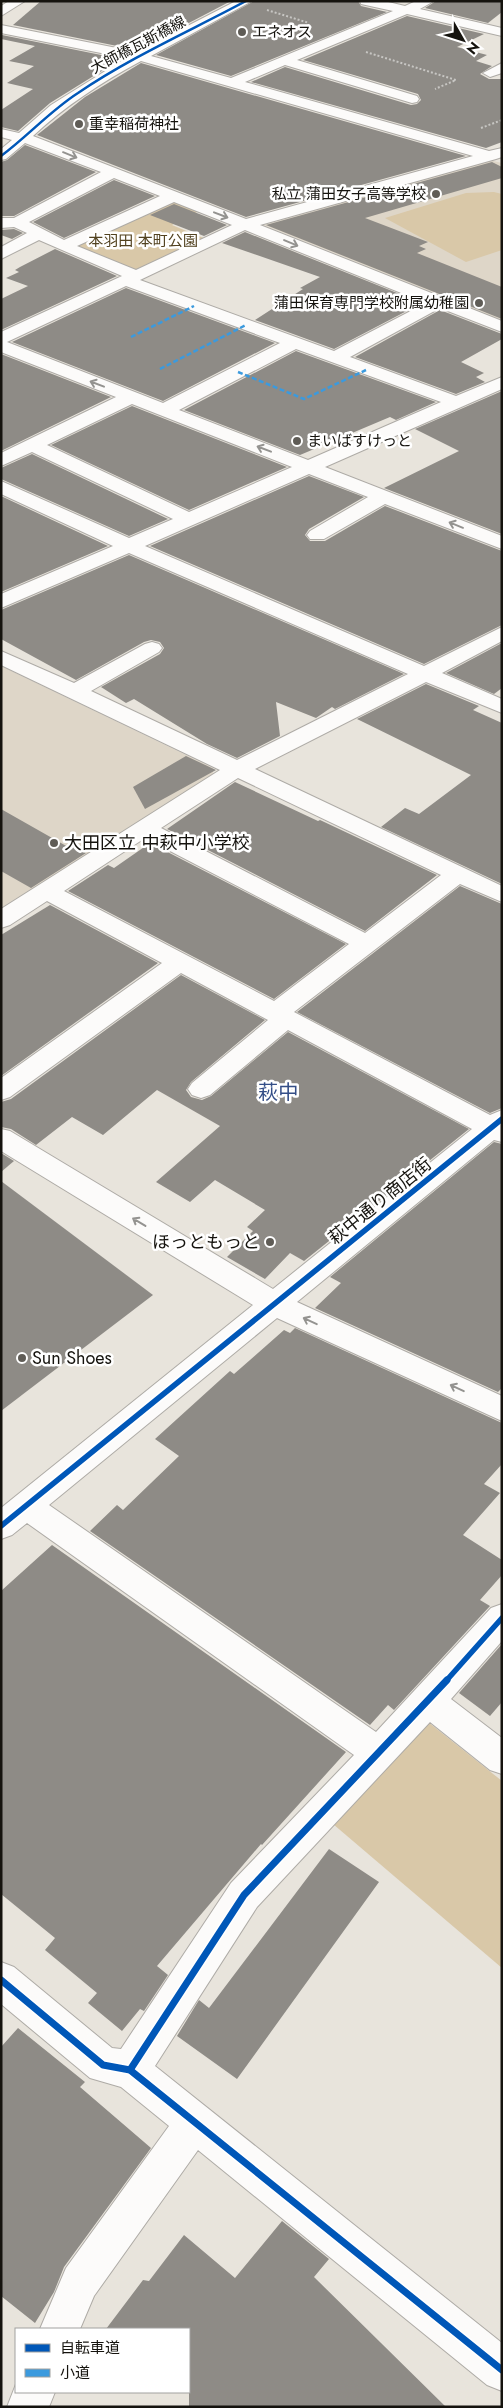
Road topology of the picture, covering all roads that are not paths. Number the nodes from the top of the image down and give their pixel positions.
1 (19, 1) edge
2 (216, 1) edge
3 (366, 1) edge
4 (428, 1) edge
5 (242, 3) edge
6 (407, 10) junction
7 (1, 12) edge
8 (1, 29) edge
9 (502, 32) edge
10 (140, 57) junction
11 (285, 61) junction
12 (231, 82) junction
13 (412, 99) dead end
14 (1, 133) edge
15 (24, 137) junction
16 (498, 155) edge
17 (1, 156) edge
18 (113, 172) junction
19 (173, 196) junction
20 (9, 223) edge
21 (246, 224) junction
22 (38, 234) junction
23 (64, 246) junction
24 (1, 254) edge
25 (130, 278) junction
26 (438, 302) junction
27 (502, 327) edge
28 (1, 339) edge
29 (294, 343) junction
30 (1, 346) edge
31 (334, 358) junction
32 (502, 382) edge
33 (131, 397) junction
34 (457, 402) junction
35 (164, 410) junction
36 (32, 445) junction
37 (1, 460) edge
38 (310, 467) junction
39 (1, 487) edge
40 (384, 496) junction
41 (188, 519) junction
42 (317, 535) dead end
43 (502, 543) edge
44 (128, 544) junction
45 (1, 602) edge
46 (502, 633) edge
47 (152, 648) dead end
48 (1, 657) edge
49 (425, 674) junction
50 (76, 691) junction
51 (502, 707) edge
52 (237, 769) junction
53 (144, 828) junction
54 (458, 874) junction
55 (46, 891) junction
56 (502, 895) edge
57 (1, 920) edge
58 (366, 943) junction
59 (179, 962) junction
60 (280, 1016) junction
61 (201, 1089) dead end
62 (1, 1092) edge
63 (498, 1126) edge
64 (1, 1138) edge
65 (275, 1304) junction
66 (502, 1409) edge
67 (26, 1506) junction
68 (1, 1526) edge
69 (502, 1618) edge
70 (428, 1701) junction
71 (378, 1753) junction
72 (502, 1759) edge
73 (1, 1980) edge
74 (130, 2070) junction
75 (194, 2123) junction
76 (60, 2328) edge
77 (502, 2370) edge
78 (34, 2393) edge
79 (28, 2407) edge

1 - 7 street
2 - 5 street
3 - 6 street
4 - 6 street
5 - 10 street, 大師橋瓦斯橋線
6 - 9 street
6 - 11 street
8 - 10 street
10 - 12 street
10 - 15 street, 大師橋瓦斯橋線
11 - 12 street
11 - 13 street
12 - 16 street
14 - 15 street
15 - 17 street, 大師橋瓦斯橋線
15 -> 18 street
16 - 21 street
18 - 19 street
18 - 20 street
19 -> 21 street
19 - 23 street
20 - 22 street
21 - 25 street
21 -> 26 street
22 - 23 street
22 - 24 street
23 - 25 street
25 - 28 street
25 - 29 street
26 - 27 street
26 - 31 street
29 - 31 street
29 - 35 street
33 -> 30 street
31 - 34 street
32 - 34 street
33 - 35 street
33 - 36 street
34 - 38 street
38 -> 35 street
36 - 37 street
36 - 41 street
38 - 40 street
38 - 41 street
39 - 44 street
40 - 42 street
43 -> 40 street
41 - 44 street
44 - 45 street
44 - 49 street
46 - 49 street
47 - 50 street
48 - 50 street
49 - 51 street
49 - 52 street
50 - 52 street
52 - 53 street
52 - 54 street
53 - 55 street
53 - 58 street
54 - 56 street
54 - 58 street
55 - 57 street
55 - 59 street
58 - 60 street
59 - 60 street
59 - 62 street
60 - 61 street
60 - 63 street
63 - 65 street, 萩中通り商店街
65 -> 64 street
66 -> 65 street
65 - 67 street, 萩中通り商店街
67 - 68 street, 萩中通り商店街
67 - 71 street
69 - 70 street
70 - 71 street
70 - 72 street
71 - 74 street
73 - 74 street
74 - 75 street
75 - 76 street
75 - 77 street
78 - 79 street

